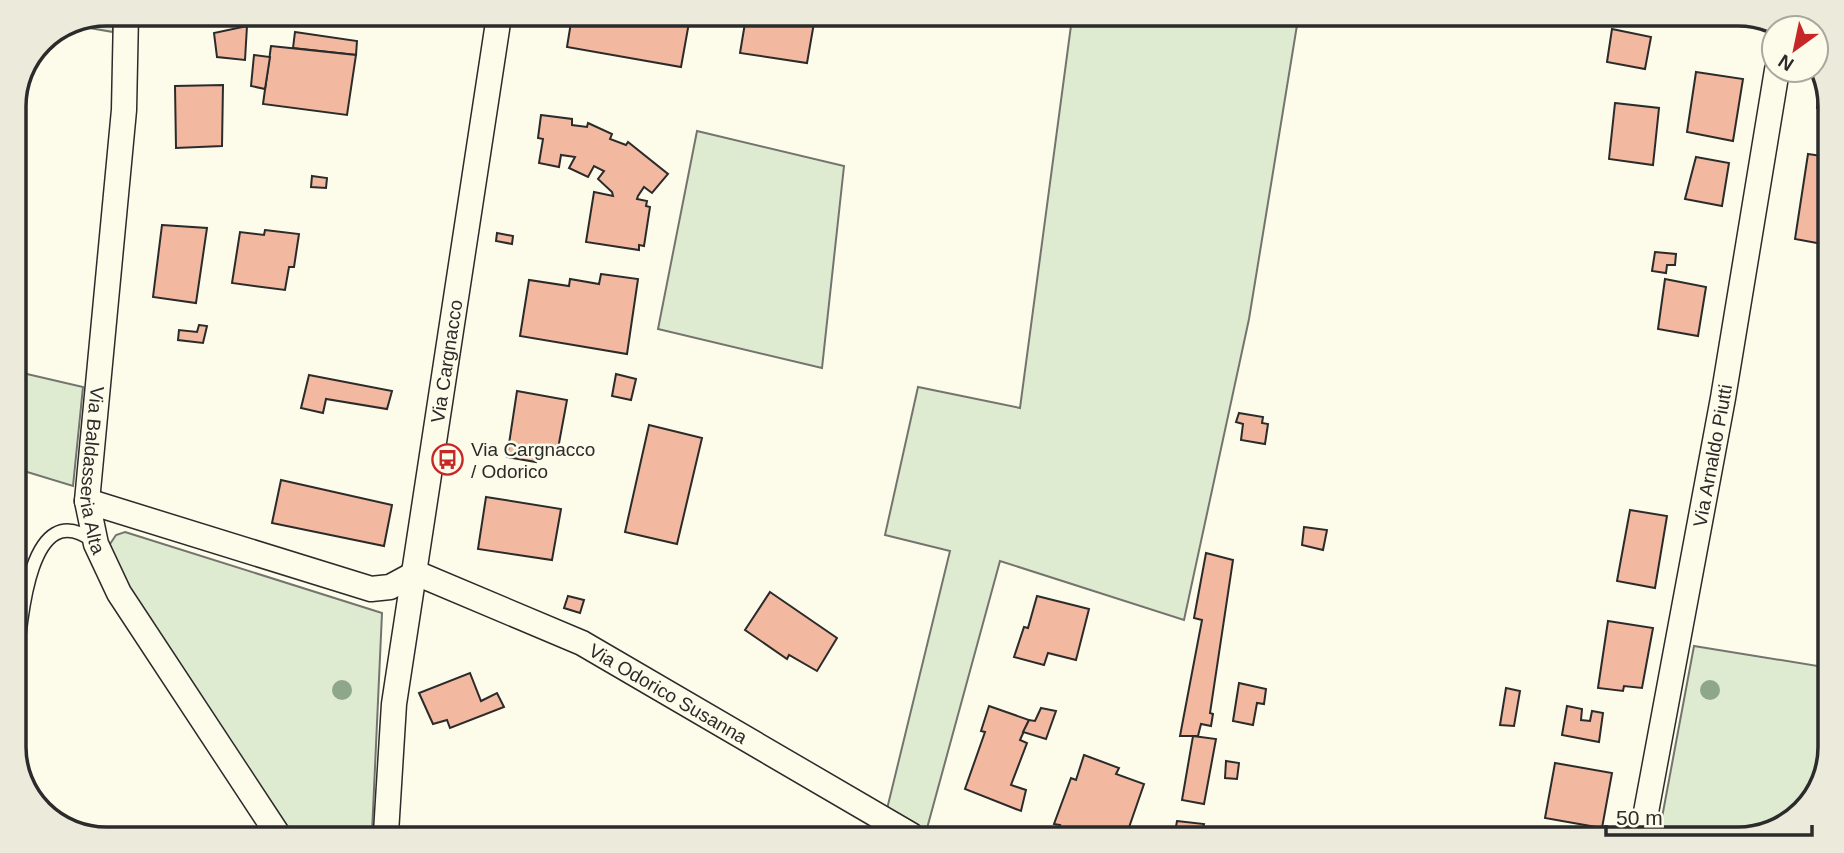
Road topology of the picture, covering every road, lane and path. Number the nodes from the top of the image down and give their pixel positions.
1 (126, 26) edge
2 (498, 26) edge
3 (1775, 84) edge
4 (87, 501) junction
5 (96, 544) junction
6 (416, 573) junction
7 (26, 596) edge
8 (273, 827) edge
9 (386, 827) edge
10 (897, 827) edge
11 (1643, 827) edge

1 - 4 street, Via Baldasseria Alta
2 - 6 street, Via Cargnacco
3 - 11 street, Via Arnaldo Piutti
4 - 5 street, Via Baldasseria Alta
4 - 6 street
5 - 7 lane
5 - 8 street, Via Baldasseria Alta
6 - 9 street, Via Cargnacco
6 - 10 street, Via Odorico Susanna

